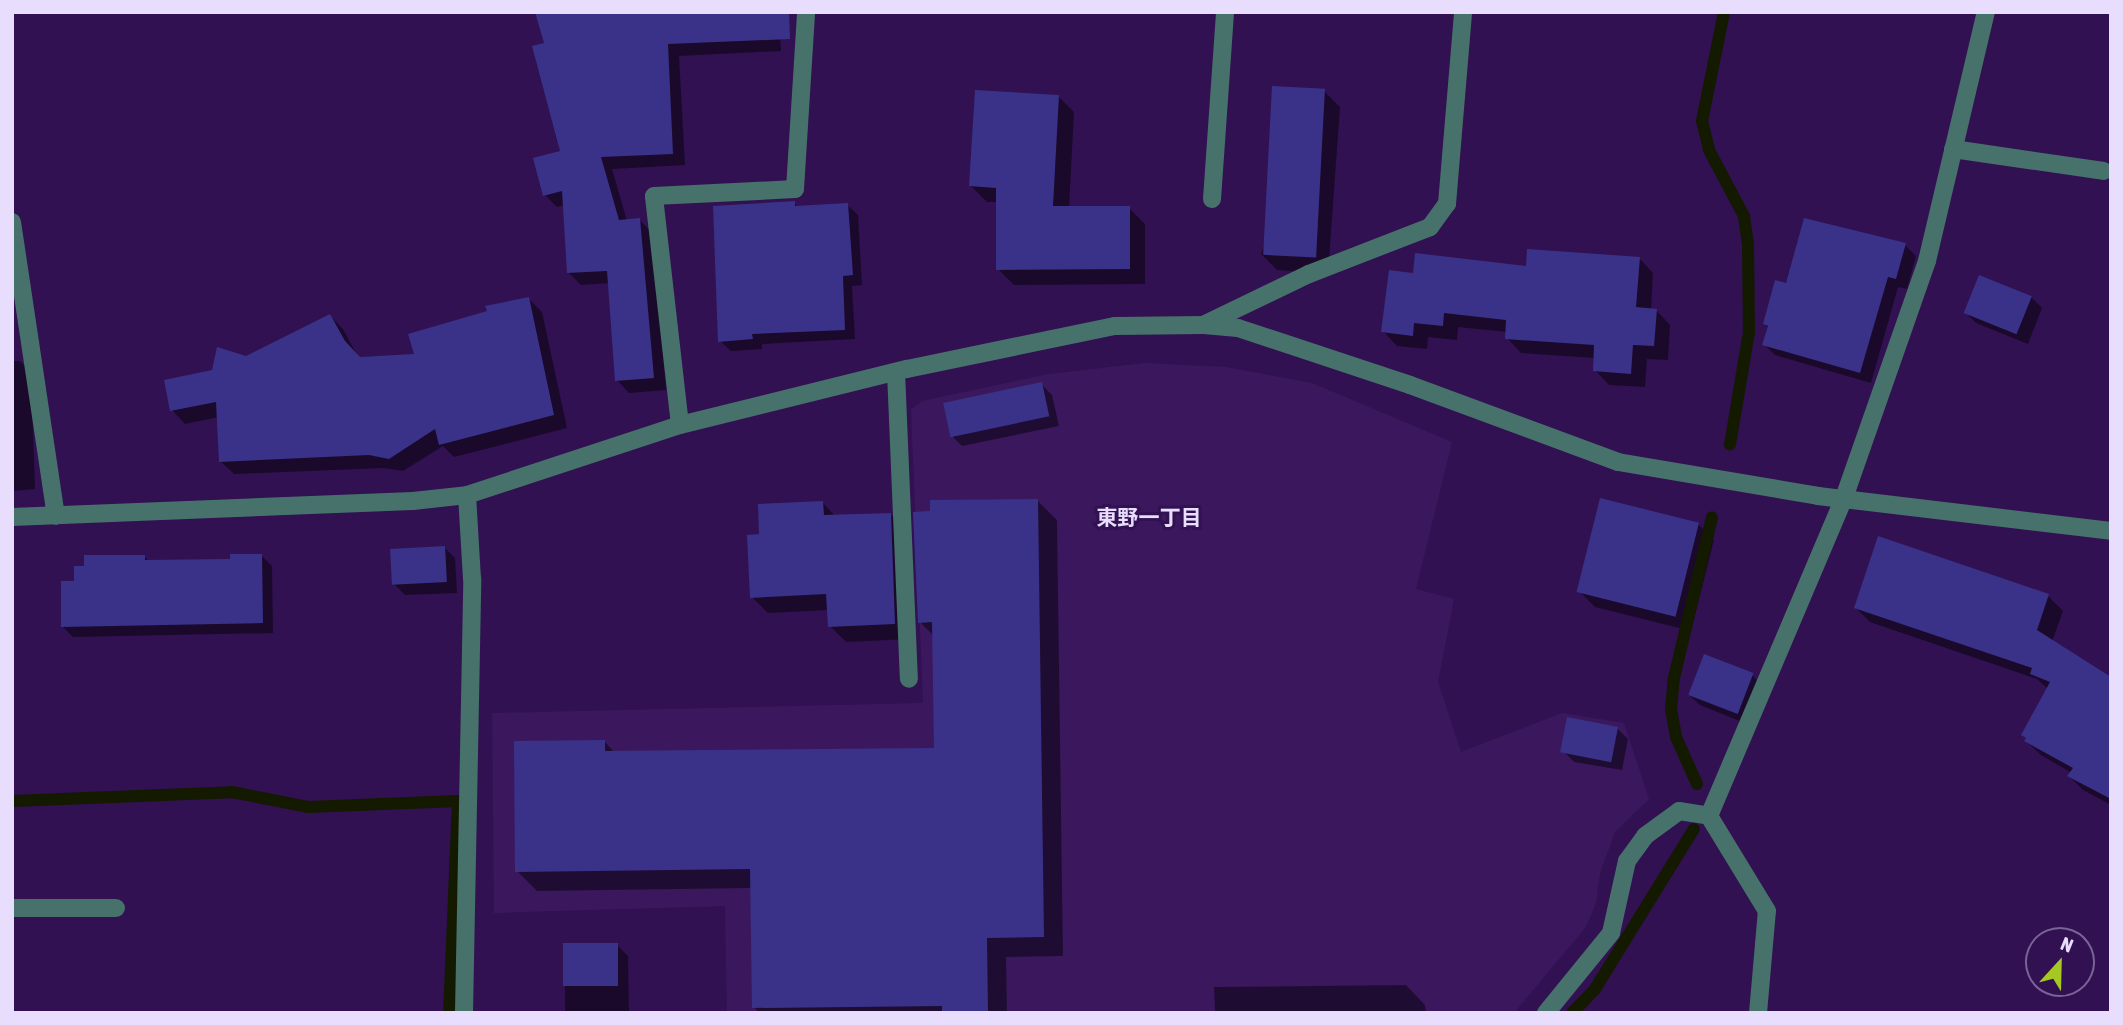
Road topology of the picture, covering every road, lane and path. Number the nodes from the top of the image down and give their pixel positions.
1 (806, 12) edge
2 (1225, 12) edge
3 (1463, 12) edge
4 (1986, 12) edge
5 (1953, 149) junction
6 (2104, 171) dead end
7 (1212, 199) dead end
8 (12, 222) edge
9 (1204, 325) junction
10 (896, 372) junction
11 (680, 425) junction
12 (467, 495) junction
13 (1844, 498) junction
14 (56, 516) junction
15 (12, 517) edge
16 (2111, 531) edge
17 (909, 679) dead end
18 (1709, 816) junction
19 (12, 908) edge
20 (116, 908) dead end
21 (464, 1013) edge
22 (1546, 1013) edge
23 (1758, 1013) edge

1 - 11 street
2 - 7 street
3 - 9 street
4 - 5 street
5 - 6 street
5 - 13 street
8 - 14 street
9 - 10 street
9 - 13 street
10 - 11 street
10 - 17 street
11 - 12 street
12 - 14 street
12 - 21 street
13 - 16 street
13 - 18 street
14 - 15 street
18 - 22 street
18 - 23 street
19 - 20 street

